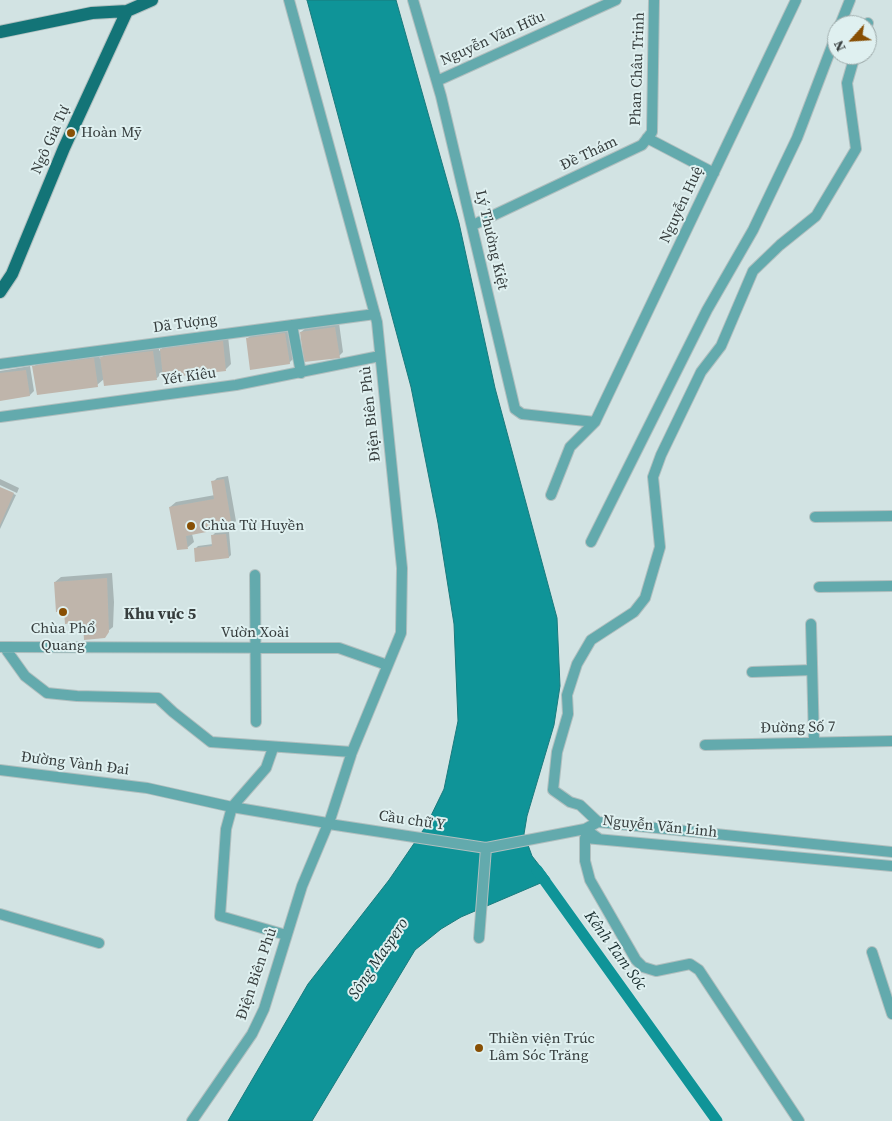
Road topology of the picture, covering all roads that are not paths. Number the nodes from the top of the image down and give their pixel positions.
1 (152, 0) edge
2 (289, 0) edge
3 (413, 0) edge
4 (616, 0) edge
5 (654, 0) edge
6 (796, 0) edge
7 (850, 0) edge
8 (128, 6) edge
9 (844, 15) edge
10 (0, 32) edge
11 (827, 59) edge
12 (852, 65) edge
13 (437, 81) junction
14 (647, 138) junction
15 (714, 173) junction
16 (473, 225) junction
17 (0, 292) edge
18 (375, 314) junction
19 (292, 325) junction
20 (380, 356) junction
21 (0, 364) edge
22 (301, 372) junction
23 (0, 417) edge
24 (595, 422) junction
25 (551, 495) dead end
26 (892, 516) edge
27 (815, 517) dead end
28 (591, 542) dead end
29 (255, 575) dead end
30 (892, 586) edge
31 (819, 587) dead end
32 (811, 624) dead end
33 (2, 647) edge
34 (254, 648) junction
35 (387, 666) junction
36 (812, 670) junction
37 (752, 672) dead end
38 (256, 722) dead end
39 (892, 741) edge
40 (814, 742) junction
41 (705, 744) dead end
42 (273, 748) junction
43 (352, 752) junction
44 (0, 770) edge
45 (232, 807) junction
46 (598, 822) junction
47 (329, 824) junction
48 (585, 828) junction
49 (598, 838) junction
50 (802, 841) junction
51 (486, 848) junction
52 (892, 852) edge
53 (800, 856) junction
54 (892, 866) edge
55 (0, 914) edge
56 (286, 935) junction
57 (479, 938) dead end
58 (99, 943) dead end
59 (872, 952) dead end
60 (892, 1014) edge
61 (192, 1121) edge
62 (799, 1121) edge

1 - 8 main road
2 - 18 street, Điện Biên Phủ
3 - 13 street, Lý Thường Kiệt
4 - 13 street, Nguyễn Văn Hữu
5 - 14 street, Phan Châu Trinh
6 - 15 street, Nguyễn Huệ
7 - 9 street
8 - 10 main road
8 - 17 main road, Ngô Gia Tự
11 - 28 street
12 - 46 street
13 - 16 street, Lý Thường Kiệt
14 - 15 street
14 - 16 street, Đề Thám
15 - 24 street, Nguyễn Huệ
16 - 24 street, Lý Thường Kiệt
18 - 19 street, Dã Tượng
18 - 20 street, Điện Biên Phủ
19 - 21 street, Dã Tượng
19 - 22 street
20 - 22 street, Yết Kiêu
20 - 35 street, Điện Biên Phủ
22 - 23 street, Yết Kiêu
24 - 25 street, Nguyễn Huệ
26 - 27 street
29 - 34 street
30 - 31 street
32 - 36 street
33 - 34 street, Vườn Xoài
33 - 42 street
34 - 35 street, Vườn Xoài
34 - 38 street
35 - 43 street, Điện Biên Phủ
36 - 37 street
36 - 40 street
39 - 40 street, Đường Số 7
40 - 41 street, Đường Số 7
42 - 43 street
42 - 45 street
43 - 47 street, Điện Biên Phủ
44 - 45 street, Đường Vành Đai
45 - 47 street, Cầu chữ Y
45 - 56 street
46 - 48 street, Nguyễn Văn Linh
46 - 50 street, Nguyễn Văn Linh
47 - 51 street, Cầu chữ Y
47 - 56 street, Điện Biên Phủ
48 - 49 street, Nguyễn Văn Linh
48 - 51 street, Cầu chữ Y
49 - 53 street, Nguyễn Văn Linh
49 - 62 street
50 - 52 street, Nguyễn Văn Linh
50 - 53 street
51 - 57 street
53 - 54 street, Nguyễn Văn Linh
55 - 58 street
56 - 61 street, Điện Biên Phủ
59 - 60 street

